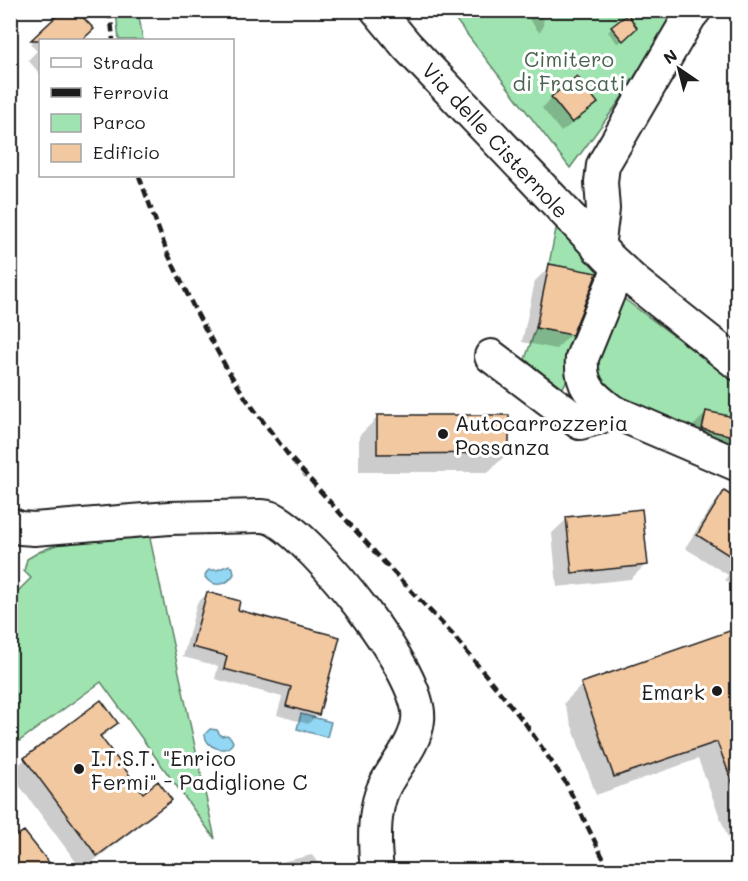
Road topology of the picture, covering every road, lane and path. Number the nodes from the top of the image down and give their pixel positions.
1 (377, 10) edge
2 (695, 10) edge
3 (608, 257) junction
4 (491, 356) dead end
5 (738, 364) edge
6 (612, 411) junction
7 (738, 465) edge
8 (10, 524) edge
9 (378, 870) edge

1 - 3 street, Via delle Cisternole
2 - 3 street
3 - 5 street, Via delle Cisternole
3 - 6 street
4 - 6 street
6 - 7 street
8 - 9 street

